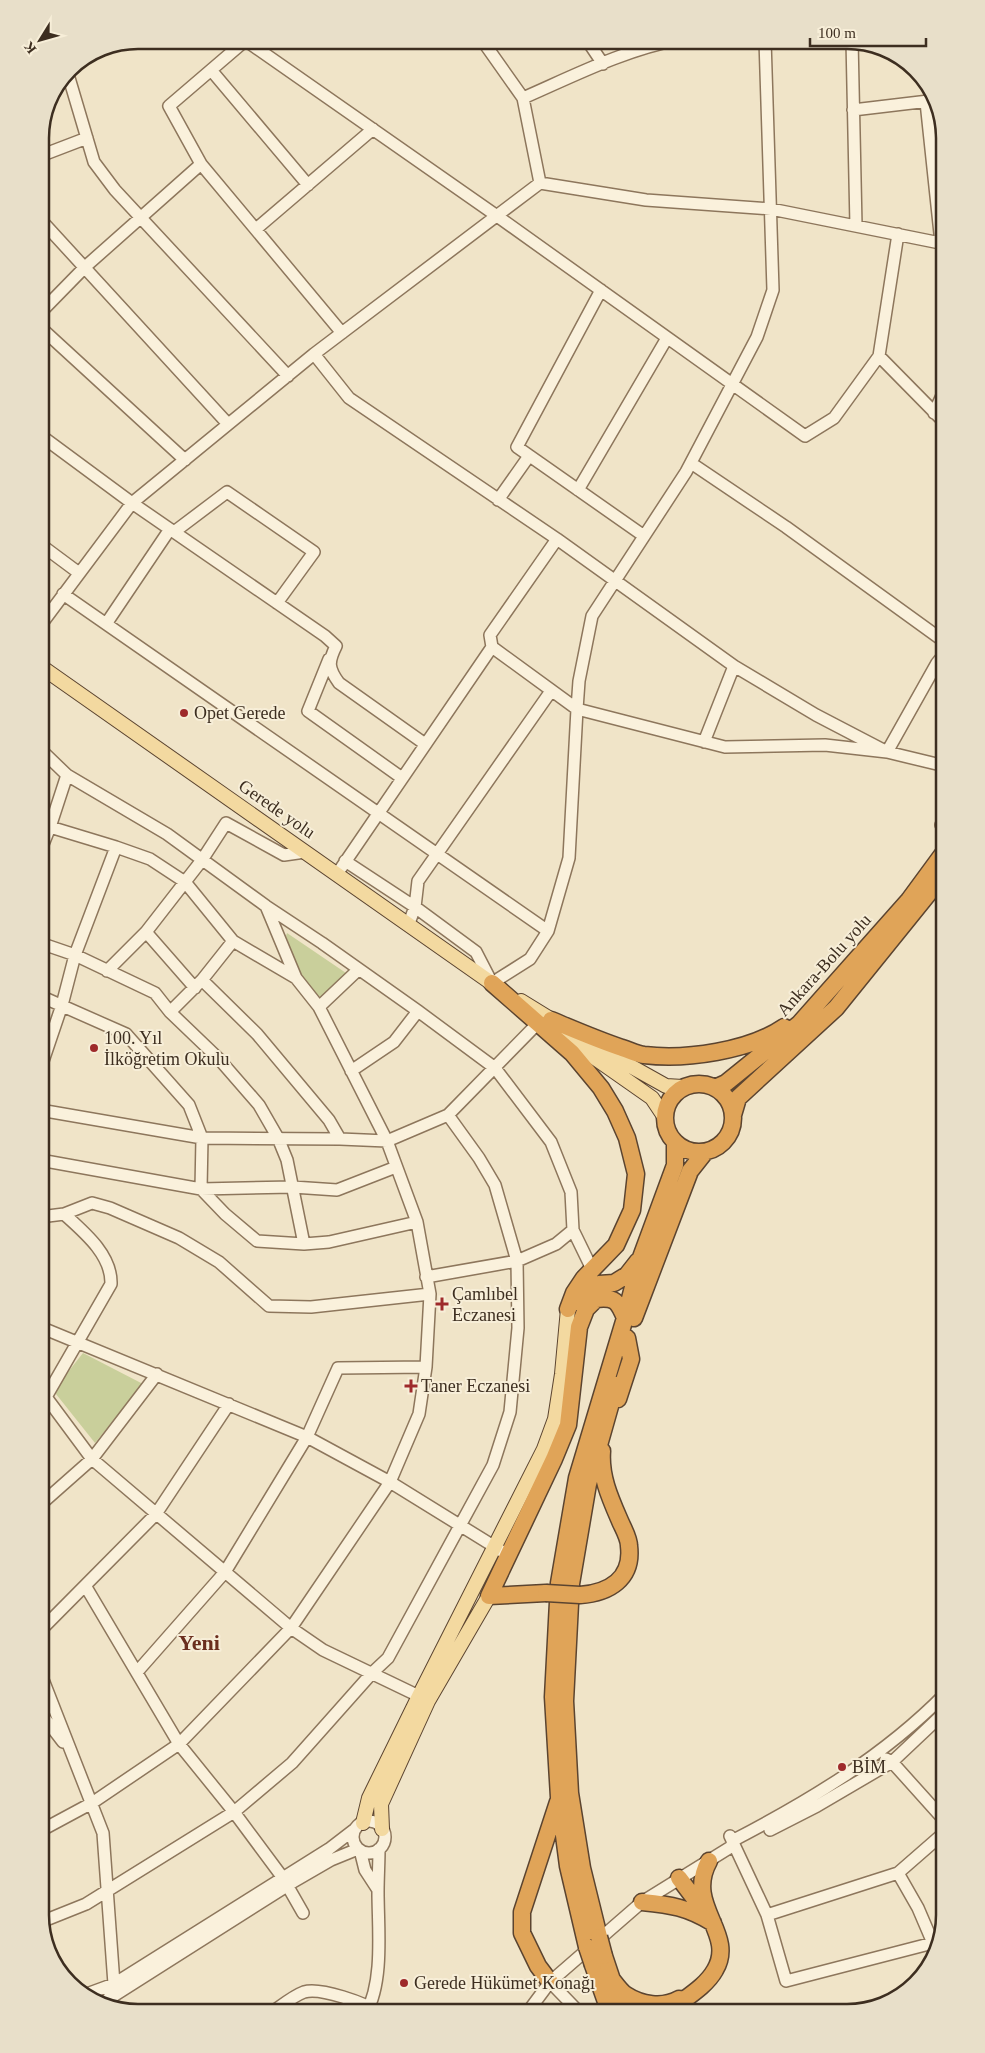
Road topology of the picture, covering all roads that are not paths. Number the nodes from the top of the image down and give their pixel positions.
1 (236, 49) edge
2 (259, 49) edge
3 (488, 49) edge
4 (593, 49) edge
5 (645, 49) edge
6 (765, 49) edge
7 (852, 49) edge
8 (603, 64) junction
9 (211, 70) junction
10 (70, 80) edge
11 (523, 98) junction
12 (928, 101) edge
13 (853, 110) junction
14 (934, 116) edge
15 (373, 129) junction
16 (87, 138) junction
17 (936, 140) edge
18 (49, 153) edge
19 (201, 164) junction
20 (540, 183) junction
21 (308, 185) junction
22 (771, 210) junction
23 (497, 216) junction
24 (142, 217) junction
25 (856, 226) junction
26 (49, 229) edge
27 (256, 230) junction
28 (898, 234) junction
29 (936, 242) edge
30 (85, 268) junction
31 (601, 290) junction
32 (49, 304) edge
33 (342, 333) junction
34 (49, 335) edge
35 (668, 338) junction
36 (314, 354) junction
37 (879, 356) junction
38 (288, 376) junction
39 (732, 385) junction
40 (936, 409) edge
41 (934, 413) joint
42 (228, 424) junction
43 (49, 442) edge
44 (529, 456) junction
45 (185, 460) junction
46 (691, 462) junction
47 (578, 490) junction
48 (498, 500) junction
49 (132, 503) junction
50 (172, 530) junction
51 (644, 536) junction
52 (557, 539) junction
53 (49, 551) edge
54 (79, 573) junction
55 (615, 580) junction
56 (63, 594) junction
57 (277, 603) junction
58 (49, 613) edge
59 (106, 624) junction
60 (936, 635) edge
61 (492, 647) junction
62 (329, 659) junction
63 (936, 665) edge
64 (734, 666) junction
65 (49, 672) edge
66 (551, 691) junction
67 (577, 709) junction
68 (704, 742) junction
69 (426, 744) junction
70 (887, 752) junction
71 (49, 758) edge
72 (936, 764) edge
73 (67, 775) junction
74 (402, 778) junction
75 (378, 813) junction
76 (49, 815) edge
77 (49, 825) edge
78 (116, 847) junction
79 (305, 852) junction
80 (437, 854) junction
81 (202, 860) junction
82 (345, 861) junction
83 (936, 863) edge
84 (337, 874) junction
85 (185, 882) junction
86 (936, 885) edge
87 (266, 906) junction
88 (415, 907) junction
89 (409, 924) junction
90 (548, 931) junction
91 (146, 932) junction
92 (233, 941) junction
93 (49, 946) edge
94 (75, 955) junction
95 (358, 970) junction
96 (107, 971) junction
97 (296, 978) junction
98 (492, 983) junction
99 (198, 984) junction
100 (49, 1000) edge
101 (62, 1005) junction
102 (817, 1005) junction
103 (319, 1008) junction
104 (418, 1011) junction
105 (170, 1012) junction
106 (544, 1020) junction
107 (49, 1042) edge
108 (495, 1068) junction
109 (351, 1071) junction
110 (683, 1087) junction
111 (715, 1088) junction
112 (49, 1112) edge
113 (733, 1115) junction
114 (448, 1116) junction
115 (664, 1116) junction
116 (202, 1138) junction
117 (278, 1138) junction
118 (340, 1139) junction
119 (387, 1141) junction
120 (675, 1142) junction
121 (705, 1152) junction
122 (49, 1162) edge
123 (396, 1167) junction
124 (293, 1187) junction
125 (201, 1189) junction
126 (64, 1214) junction
127 (49, 1216) edge
128 (417, 1222) junction
129 (573, 1230) junction
130 (304, 1244) junction
131 (640, 1260) junction
132 (517, 1261) junction
133 (592, 1269) junction
134 (426, 1277) junction
135 (430, 1294) junction
136 (568, 1309) junction
137 (625, 1318) junction
138 (49, 1330) edge
139 (627, 1338) junction
140 (78, 1341) junction
141 (426, 1367) junction
142 (157, 1374) junction
143 (49, 1388) edge
144 (228, 1404) junction
145 (49, 1405) edge
146 (307, 1437) junction
147 (92, 1459) junction
148 (390, 1482) junction
149 (49, 1497) edge
150 (156, 1514) junction
151 (460, 1525) junction
152 (501, 1550) junction
153 (225, 1572) junction
154 (86, 1587) junction
155 (489, 1596) junction
156 (49, 1623) edge
157 (291, 1628) junction
158 (137, 1672) junction
159 (372, 1673) junction
160 (49, 1694) edge
161 (424, 1698) junction
162 (936, 1704) edge
163 (936, 1720) edge
164 (49, 1723) edge
165 (179, 1744) junction
166 (72, 1752) junction
167 (878, 1754) junction
168 (892, 1762) junction
169 (559, 1797) junction
170 (92, 1803) junction
171 (936, 1811) edge
172 (234, 1812) junction
173 (49, 1826) edge
174 (359, 1826) junction
175 (382, 1829) junction
176 (936, 1840) edge
177 (733, 1843) junction
178 (380, 1849) junction
179 (359, 1850) junction
180 (709, 1861) junction
181 (898, 1873) junction
182 (679, 1878) junction
183 (286, 1882) junction
184 (378, 1890) junction
185 (108, 1891) junction
186 (642, 1902) junction
187 (303, 1913) dead end
188 (766, 1915) junction
189 (49, 1919) edge
190 (713, 1923) junction
191 (593, 1942) junction
192 (932, 1942) edge
193 (932, 1943) edge
194 (599, 1961) junction
195 (610, 1978) junction
196 (550, 1982) junction
197 (114, 1984) junction
198 (93, 1992) edge
199 (692, 1992) junction
200 (107, 1999) edge
201 (109, 2000) edge
202 (285, 2004) edge
203 (353, 2004) edge
204 (372, 2004) edge
205 (534, 2004) edge
206 (571, 2004) edge
207 (608, 2004) edge
208 (620, 2004) edge
209 (652, 2004) edge
210 (666, 2004) edge
211 (678, 2004) edge

1 - 9 street
2 - 15 street
3 - 11 street
4 - 8 street
5 - 8 street
6 - 22 street
7 - 13 street
8 - 11 street
9 - 19 street
9 - 21 street
10 - 16 street
11 - 20 street
12 - 13 street
13 - 25 street
14 - 17 street
15 - 21 street
15 - 23 street
16 - 18 street
16 - 24 street
19 - 24 street
19 - 27 street
20 - 22 street
20 - 23 street
21 - 27 street
22 - 25 street
22 - 39 street
23 - 31 street
23 - 33 street
24 - 30 street
24 - 38 street
25 - 28 street
26 - 30 street
27 - 33 street
28 - 29 street
28 - 37 street
30 - 32 street
30 - 42 street
31 - 35 street
31 - 44 street
33 - 36 street
34 - 45 street
35 - 39 street
35 - 47 street
36 - 38 street
36 - 48 street
37 - 39 street
37 - 41 street
38 - 42 street
39 - 46 street
40 - 41 street
42 - 45 street
43 - 49 street
44 - 47 street
44 - 48 street
45 - 49 street
46 - 51 street
46 - 60 street
47 - 51 street
48 - 52 street
49 - 50 street
49 - 54 street
50 - 57 street
50 - 57 street
50 - 59 street
51 - 55 street
52 - 55 street
52 - 61 street
53 - 54 street
54 - 56 street
55 - 64 street
55 - 67 street
56 - 58 street
56 - 59 street
57 - 62 street
59 - 75 street
61 - 66 street
61 - 69 street
62 - 69 street
62 - 74 street
63 - 70 street
64 - 68 street
64 - 70 street
65 - 79 main road, Gerede yolu
66 - 67 street
66 - 80 street
67 - 68 street
67 - 90 street
68 - 70 street
69 - 74 street
70 - 72 street
71 - 73 street
73 - 76 street
73 - 81 street
74 - 75 street
75 - 80 street
75 - 82 street
77 - 78 street
78 - 85 street
78 - 94 street
79 - 81 street
79 - 84 main road, Gerede yolu
80 - 88 street
80 - 90 street
81 - 85 street
81 - 87 street
82 - 84 street
82 - 88 street
83 - 102 highway, Ankara-Bolu yolu
84 - 89 main road, Gerede yolu
85 - 91 street
85 - 92 street
86 - 113 highway, Ankara-Bolu yolu
87 - 95 street
87 - 97 street
88 - 89 street
88 - 98 street
89 - 98 main road, Gerede yolu
90 - 98 street
91 - 96 street
91 - 99 street
92 - 97 street
92 - 99 street
93 - 94 street
94 - 96 street
94 - 101 street
95 - 103 street
95 - 104 street
96 - 105 street
97 - 103 street
98 - 106 highway
99 - 105 street
99 - 118 street
100 - 101 street
101 - 107 street
101 - 116 street
102 - 106 highway
102 - 111 highway, Ankara-Bolu yolu
103 - 109 street
104 - 108 street
104 - 109 street
105 - 117 street
106 - 108 street
106 - 110 main road
106 - 115 main road
106 - 133 highway
108 - 114 street
108 - 129 street
109 - 119 street
110 - 111 highway
110 - 115 highway
111 - 113 highway
112 - 116 street
113 - 121 highway
114 - 119 street
114 - 132 street
115 - 120 highway
116 - 117 street
116 - 125 street
117 - 118 street
117 - 124 street
118 - 119 street
119 - 123 street
120 - 121 highway
120 - 131 highway
121 - 139 highway
122 - 125 street
123 - 124 street
123 - 128 street
124 - 125 street
124 - 130 street
125 - 130 street
126 - 127 street
126 - 135 street
126 - 140 street
128 - 130 street
128 - 134 street
129 - 132 street
129 - 133 street
131 - 136 highway
131 - 137 highway
132 - 134 street
132 - 151 street
133 - 136 highway
134 - 135 street
135 - 141 street
136 - 152 main road
137 - 152 highway
137 - 169 highway
138 - 140 street
139 - 155 highway, bridge
139 - 191 highway
140 - 142 street
140 - 143 street
141 - 146 street
141 - 148 street
142 - 144 street
142 - 147 street
144 - 146 street
144 - 150 street
145 - 147 street
146 - 148 street
146 - 153 street
147 - 149 street
147 - 150 street
148 - 151 street
148 - 157 street
150 - 153 street
150 - 154 street
151 - 152 street
151 - 159 street
152 - 155 highway
152 - 161 main road
153 - 157 street
153 - 158 street
154 - 156 street
154 - 158 street
155 - 161 main road
157 - 159 street
157 - 165 street
158 - 165 street
159 - 161 street
159 - 172 street
160 - 166 street
161 - 174 main road
161 - 175 main road
162 - 167 street
163 - 168 street
164 - 166 street
165 - 170 street
165 - 172 street
166 - 170 street
167 - 168 street
167 - 177 street
168 - 171 street
168 - 177 street
169 - 191 highway
169 - 196 highway
170 - 173 street
170 - 185 street
172 - 183 street
172 - 185 street
174 - 175 street
174 - 179 street
174 - 183 street
175 - 178 street
176 - 181 street
177 - 180 street
177 - 188 street
178 - 179 street
178 - 184 street
179 - 183 street
179 - 184 street
180 - 182 street
180 - 190 highway
181 - 188 street
181 - 192 street
182 - 186 street
182 - 190 highway
183 - 187 street
183 - 197 street
183 - 201 street
184 - 204 street
185 - 189 street
185 - 197 street
186 - 190 highway
186 - 196 street
188 - 193 street
190 - 199 highway
191 - 194 highway, bridge
194 - 195 highway
194 - 207 highway
195 - 208 highway
195 - 209 highway
196 - 205 street
196 - 206 street
197 - 198 street
197 - 200 street
199 - 210 highway
199 - 211 highway
202 - 203 street

